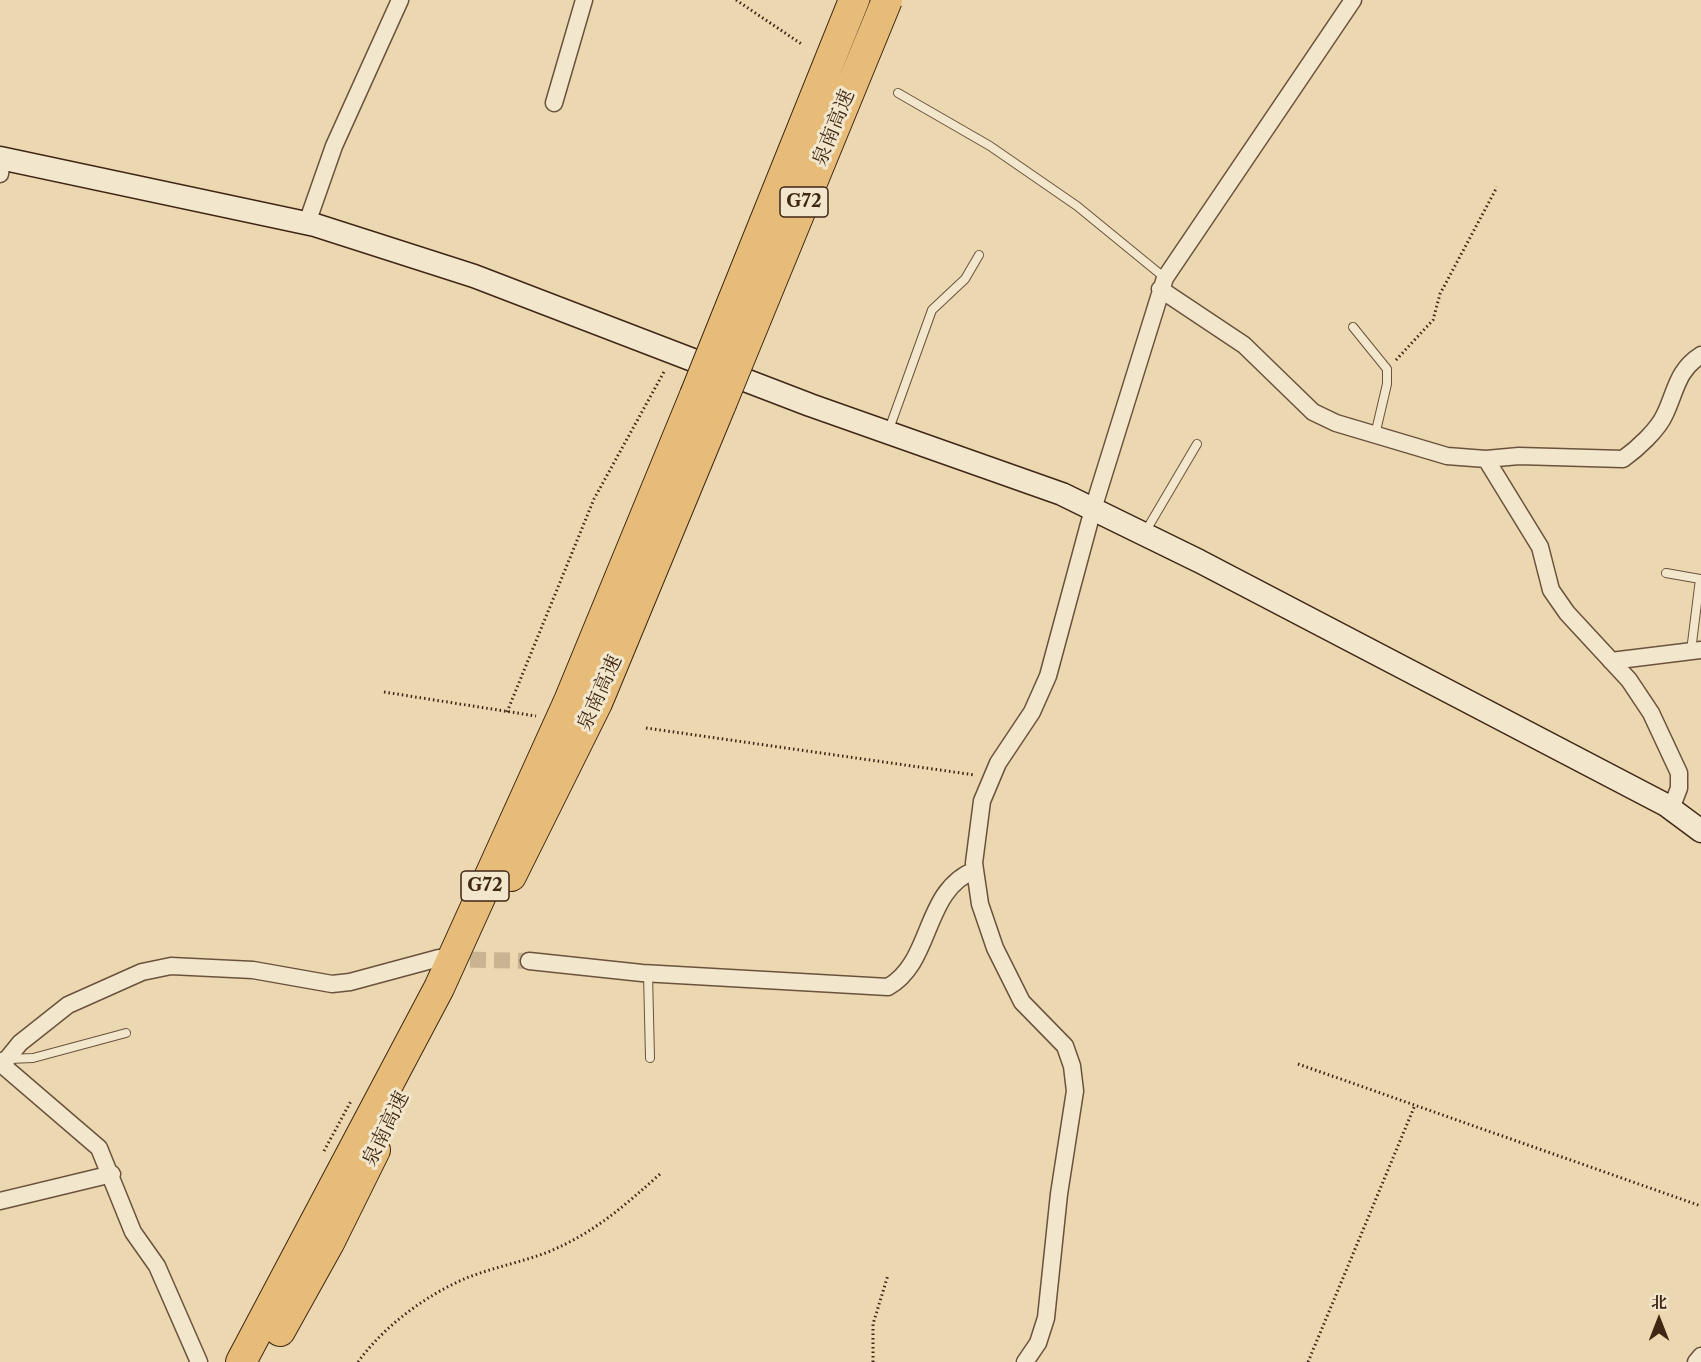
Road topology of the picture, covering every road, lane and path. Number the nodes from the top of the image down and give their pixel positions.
1 (400, 0) edge
2 (584, 0) edge
3 (736, 0) edge
4 (854, 0) edge
5 (887, 0) edge
6 (1353, 0) edge
7 (803, 45) dead end
8 (898, 93) dead end
9 (555, 103) dead end
10 (1, 164) edge
11 (1497, 187) dead end
12 (307, 223) junction
13 (979, 255) dead end
14 (1162, 284) junction
15 (1353, 327) dead end
16 (674, 353) junction
17 (1701, 355) edge
18 (1387, 369) junction
19 (708, 399) junction
20 (888, 433) junction
21 (1375, 435) junction
22 (1197, 444) dead end
23 (1486, 459) junction
24 (1093, 509) junction
25 (1144, 534) junction
26 (1666, 573) dead end
27 (1699, 599) edge
28 (1696, 651) edge
29 (1611, 661) junction
30 (384, 692) dead end
31 (507, 712) junction
32 (537, 717) dead end
33 (646, 728) dead end
34 (992, 778) junction
35 (1671, 809) junction
36 (1701, 831) edge
37 (975, 870) junction
38 (439, 958) tunnel mouth
39 (529, 961) tunnel mouth
40 (648, 974) junction
41 (126, 1033) dead end
42 (650, 1058) dead end
43 (2, 1061) edge
44 (1298, 1064) dead end
45 (1414, 1105) junction
46 (112, 1174) junction
47 (660, 1174) dead end
48 (0, 1201) edge
49 (1701, 1206) edge
50 (888, 1275) dead end
51 (1701, 1356) edge
52 (199, 1362) edge
53 (241, 1362) edge
54 (262, 1362) edge
55 (358, 1362) edge
56 (873, 1362) edge
57 (1025, 1362) edge
58 (1308, 1362) edge
59 (1696, 1362) edge

1 - 12 street
2 - 9 street
3 - 7 path
4 - 19 highway, 泉南高速 / G72, bridge
5 - 19 highway, 泉南高速 / G72, bridge
6 - 14 street
8 - 14 lane
10 - 12 street
11 - 18 path
12 - 16 street
13 - 20 lane
14 - 21 street
14 - 24 street
15 - 18 lane
16 - 20 street
16 - 31 path
17 - 23 street
18 - 21 lane
19 - 53 highway, 泉南高速 / G72
19 - 54 highway, 泉南高速 / G72
20 - 24 street
21 - 23 street
22 - 25 lane
23 - 29 street
24 - 25 street
24 - 34 street
25 - 35 street
26 - 27 lane
27 - 28 lane
28 - 29 street
29 - 35 street
30 - 31 path
31 - 32 path
33 - 34 path
34 - 37 street
35 - 36 street
37 - 40 street
37 - 57 street
38 - 43 street
39 - 40 street
40 - 42 lane
41 - 43 lane
43 - 46 street
44 - 45 path
45 - 49 path
45 - 58 path
46 - 48 street
46 - 52 street
47 - 55 path
50 - 56 path
51 - 59 street

